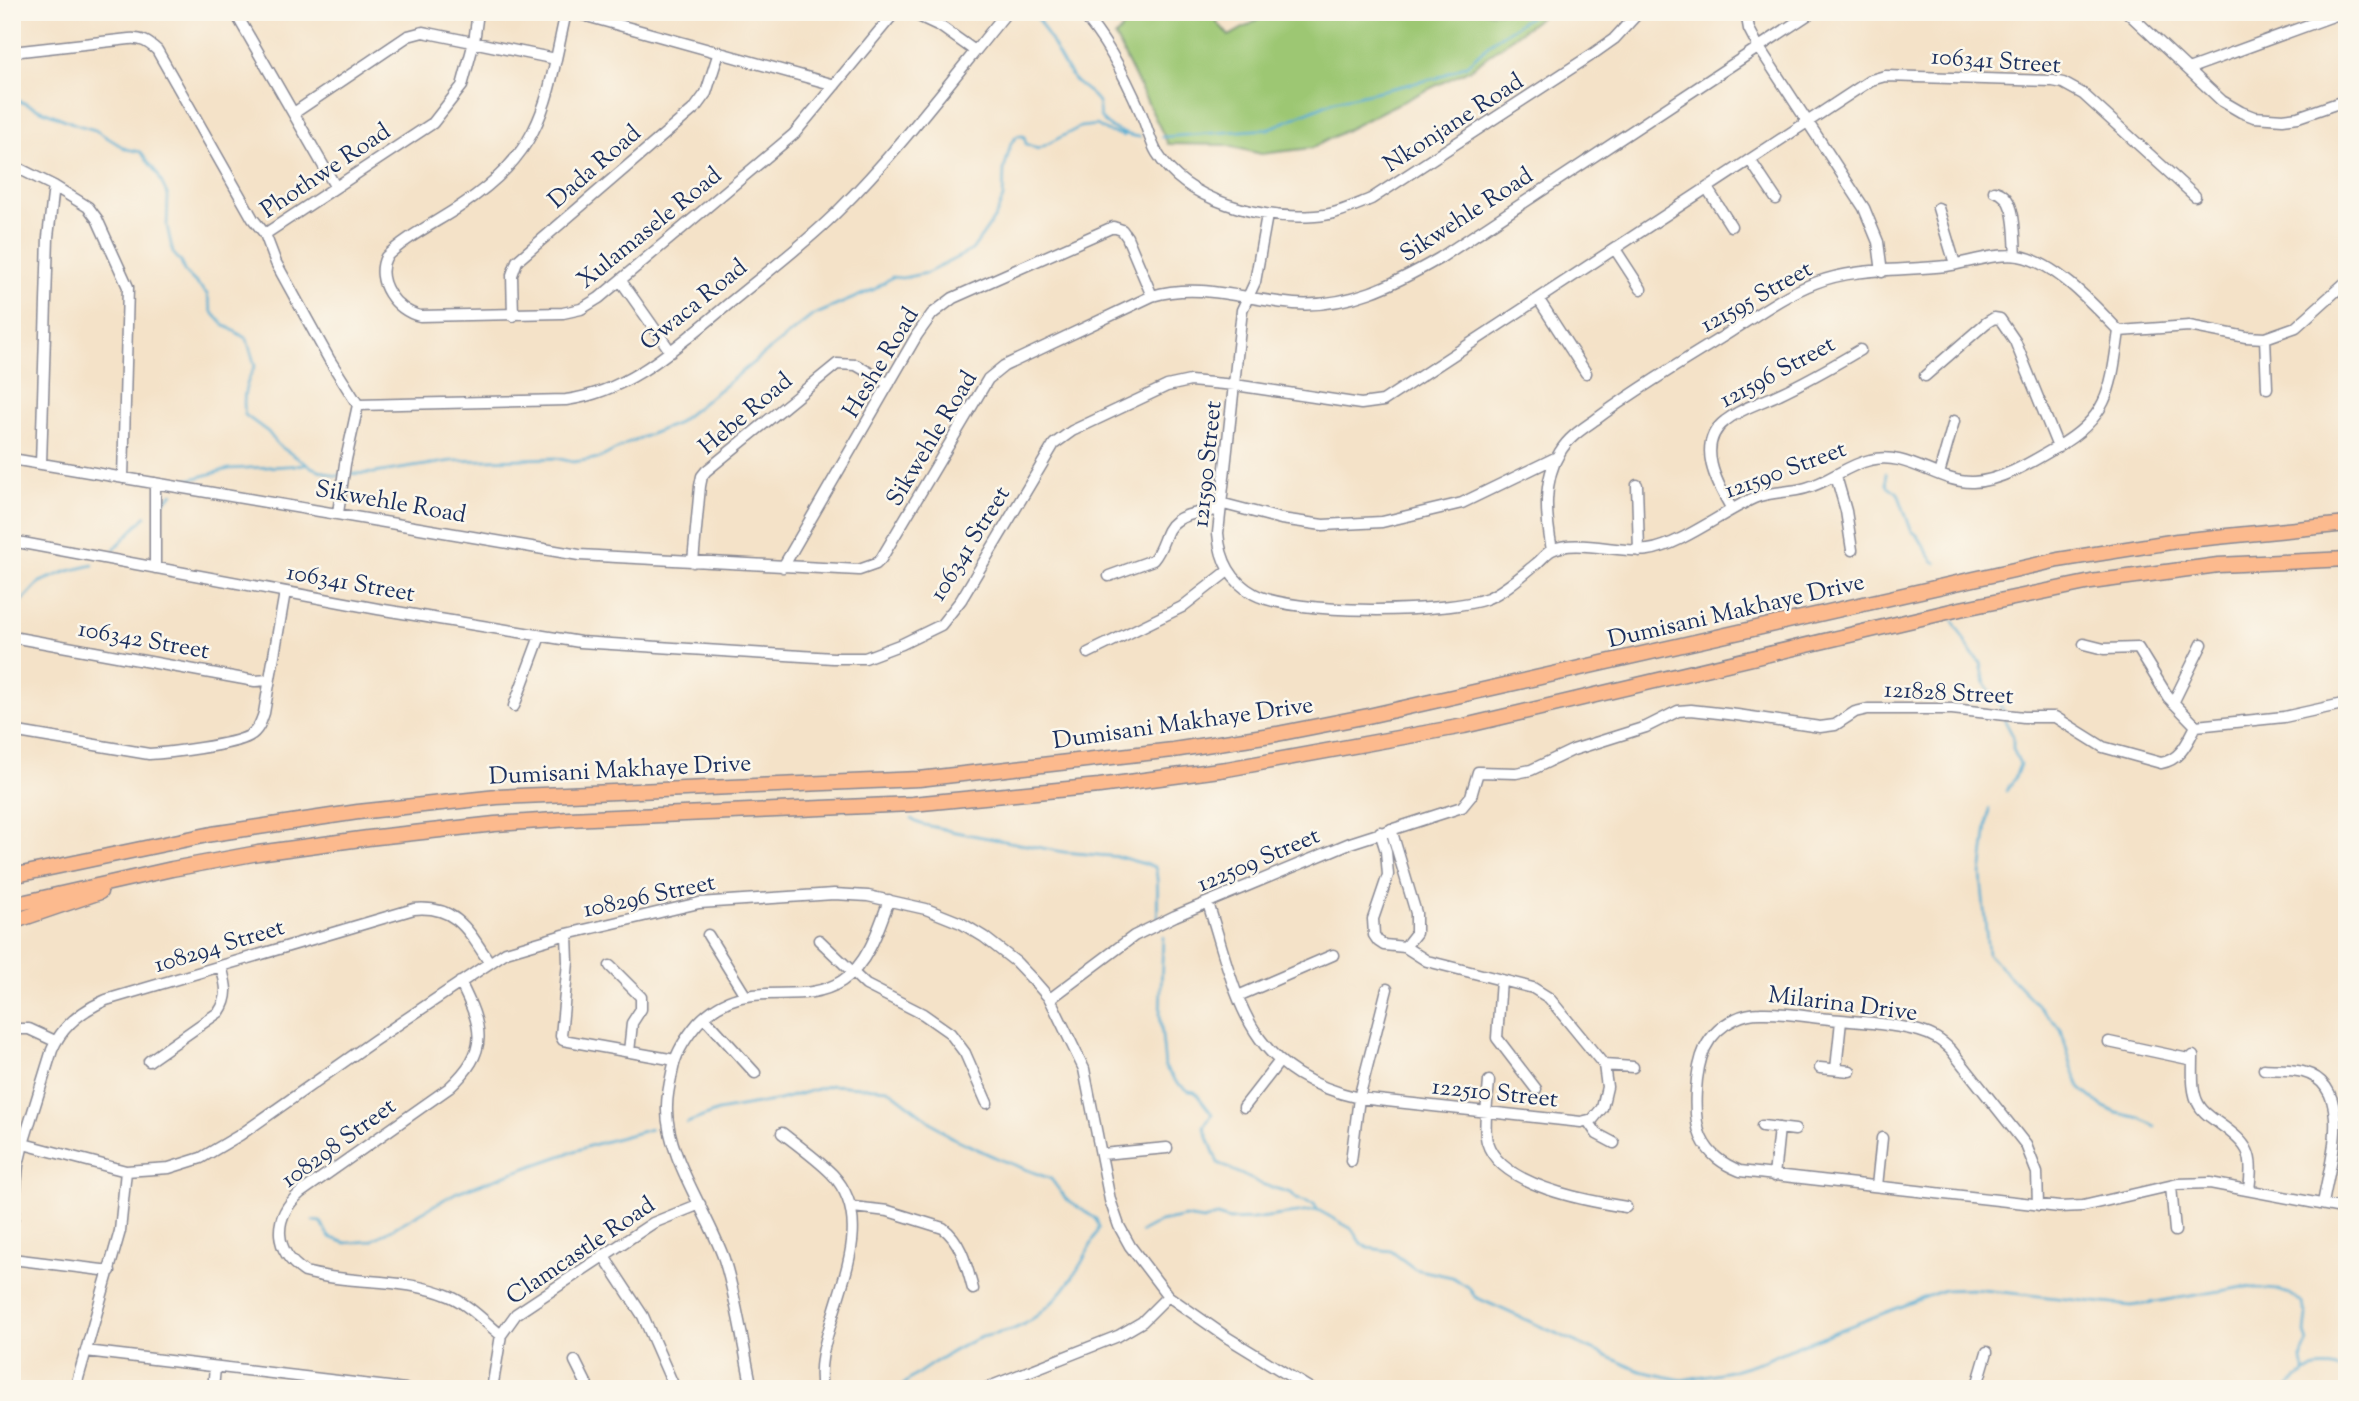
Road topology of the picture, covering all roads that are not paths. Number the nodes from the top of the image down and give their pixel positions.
1 (235, 12) edge
2 (478, 12) edge
3 (566, 12) edge
4 (572, 12) edge
5 (895, 12) edge
6 (909, 12) edge
7 (1006, 12) edge
8 (1081, 12) edge
9 (1639, 12) edge
10 (1746, 12) edge
11 (1812, 12) edge
12 (2127, 12) edge
13 (2344, 12) edge
14 (474, 42) junction
15 (1758, 46) junction
16 (975, 51) junction
17 (12, 52) edge
18 (719, 52) junction
19 (556, 59) junction
20 (2188, 69) junction
21 (835, 85) junction
22 (2347, 100) edge
23 (294, 113) junction
24 (1807, 121) junction
25 (1750, 160) junction
26 (12, 165) edge
27 (54, 186) junction
28 (335, 186) junction
29 (1707, 188) junction
30 (1994, 191) dead end
31 (2195, 196) dead end
32 (1776, 199) dead end
33 (1938, 208) dead end
34 (1267, 215) junction
35 (1731, 226) dead end
36 (265, 234) junction
37 (1615, 248) junction
38 (2016, 255) junction
39 (1955, 264) junction
40 (1882, 272) junction
41 (621, 281) junction
42 (2347, 281) edge
43 (1641, 289) dead end
44 (1152, 296) junction
45 (1247, 296) junction
46 (1539, 300) junction
47 (513, 316) junction
48 (2119, 331) junction
49 (2265, 338) junction
50 (1860, 350) dead end
51 (671, 352) junction
52 (1586, 373) dead end
53 (1924, 376) dead end
54 (889, 384) junction
55 (1235, 384) junction
56 (2267, 388) dead end
57 (358, 405) junction
58 (1954, 421) dead end
59 (2058, 446) junction
60 (1557, 457) junction
61 (12, 459) edge
62 (41, 464) junction
63 (1939, 474) junction
64 (1836, 476) junction
65 (123, 478) junction
66 (155, 483) junction
67 (1637, 485) dead end
68 (1220, 506) junction
69 (1732, 509) junction
70 (338, 513) junction
71 (2347, 524) edge
72 (12, 541) edge
73 (1552, 550) junction
74 (1853, 550) dead end
75 (1639, 551) junction
76 (2347, 559) edge
77 (693, 562) junction
78 (783, 567) junction
79 (155, 568) junction
80 (1228, 571) junction
81 (1109, 576) dead end
82 (285, 592) junction
83 (12, 636) edge
84 (540, 636) junction
85 (2084, 644) dead end
86 (2202, 644) dead end
87 (1087, 653) dead end
88 (268, 680) junction
89 (2173, 703) junction
90 (2347, 703) edge
91 (514, 706) dead end
92 (2196, 726) junction
93 (12, 731) edge
94 (1478, 772) joint
95 (1385, 831) junction
96 (172, 869) junction
97 (12, 876) edge
98 (889, 900) junction
99 (1208, 903) junction
100 (12, 905) edge
101 (12, 922) edge
102 (567, 934) junction
103 (708, 935) dead end
104 (819, 940) dead end
105 (1405, 947) junction
106 (1333, 955) dead end
107 (489, 962) junction
108 (221, 966) junction
109 (610, 966) dead end
110 (852, 973) junction
111 (1501, 980) junction
112 (460, 982) junction
113 (1387, 989) dead end
114 (745, 995) junction
115 (1238, 996) junction
116 (1050, 999) junction
117 (704, 1017) junction
118 (1841, 1021) junction
119 (12, 1028) edge
120 (55, 1041) junction
121 (2109, 1042) dead end
122 (629, 1052) junction
123 (675, 1060) junction
124 (149, 1061) dead end
125 (1279, 1062) junction
126 (1604, 1065) junction
127 (1633, 1067) dead end
128 (1821, 1068) dead end
129 (1836, 1069) junction
130 (2264, 1069) dead end
131 (1850, 1070) dead end
132 (755, 1073) dead end
133 (1489, 1081) dead end
134 (1535, 1089) dead end
135 (1359, 1098) junction
136 (987, 1103) dead end
137 (1244, 1107) dead end
138 (1488, 1112) junction
139 (1588, 1121) junction
140 (1762, 1126) dead end
141 (1779, 1128) junction
142 (1795, 1130) dead end
143 (782, 1133) dead end
144 (1882, 1138) dead end
145 (18, 1142) edge
146 (1614, 1143) dead end
147 (1167, 1147) dead end
148 (1102, 1154) junction
149 (1351, 1161) dead end
150 (127, 1171) junction
151 (1774, 1176) junction
152 (1877, 1186) junction
153 (2171, 1186) junction
154 (2249, 1189) junction
155 (700, 1204) junction
156 (2323, 1204) junction
157 (2038, 1205) junction
158 (853, 1207) junction
159 (1626, 1207) dead end
160 (2347, 1209) edge
161 (13, 1219) edge
162 (2175, 1231) dead end
163 (603, 1255) junction
164 (12, 1259) edge
165 (110, 1271) junction
166 (973, 1289) dead end
167 (1168, 1296) junction
168 (501, 1335) junction
169 (86, 1351) junction
170 (1987, 1352) dead end
171 (575, 1361) dead end
172 (215, 1368) junction
173 (309, 1384) edge
174 (75, 1389) edge
175 (213, 1389) edge
176 (405, 1389) edge
177 (492, 1389) edge
178 (589, 1389) edge
179 (675, 1389) edge
180 (752, 1389) edge
181 (822, 1389) edge
182 (984, 1389) edge
183 (1311, 1389) edge
184 (1976, 1389) edge

1 - 23 street
2 - 14 street, Phothwe Road
3 - 19 street, Xulamasele Road
4 - 18 street
5 - 21 street, Xulamasele Road
6 - 16 street
7 - 16 street, Gwaca Road
8 - 34 street, Nkonjane Road
9 - 34 street, Nkonjane Road
10 - 15 street
11 - 15 street, Sikwehle Road
12 - 20 street
13 - 20 street
14 - 19 street
14 - 23 street
14 - 28 street, Phothwe Road
15 - 24 street
15 - 45 street, Sikwehle Road
16 - 51 street, Gwaca Road
17 - 36 street
18 - 21 street
18 - 47 street, Dada Road
19 - 47 street, Xulamasele Road
20 - 22 street
21 - 41 street, Xulamasele Road
23 - 28 street
24 - 25 street, 106341 Street
24 - 31 street, 106341 Street
24 - 40 street
25 - 29 street, 106341 Street
25 - 32 street
26 - 27 street
27 - 62 street
27 - 65 street
28 - 36 street, Phothwe Road
29 - 35 street
29 - 37 street, 106341 Street
30 - 38 street
33 - 39 street
34 - 45 street
36 - 57 street, Phothwe Road
37 - 43 street
37 - 46 street, 106341 Street
38 - 39 street, 121595 Street
38 - 48 street
39 - 40 street, 121595 Street
40 - 60 street, 121595 Street
41 - 47 street, Xulamasele Road
41 - 51 street
42 - 49 street
44 - 45 street, Sikwehle Road
44 - 54 street, Heshe Road
44 - 78 street, Sikwehle Road
45 - 55 street
46 - 52 street
46 - 55 street, 106341 Street
48 - 49 street
48 - 59 street, 121590 Street
49 - 56 street
50 - 69 street, 121596 Street
51 - 57 street, Gwaca Road
53 - 59 street
54 - 77 street, Hebe Road
54 - 78 street, Heshe Road
55 - 68 street, 121590 Street
55 - 84 street, 106341 Street
57 - 70 street
58 - 63 street
59 - 63 street, 121590 Street
60 - 68 street
60 - 73 street, 121595 Street
61 - 62 street, Sikwehle Road
62 - 65 street, Sikwehle Road
63 - 64 street, 121590 Street
64 - 69 street, 121590 Street
64 - 74 street
65 - 66 street, Sikwehle Road
66 - 70 street, Sikwehle Road
66 - 79 street
67 - 75 street
68 - 80 street, 121590 Street
68 - 81 street
69 - 75 street, 121590 Street
70 - 77 street, Sikwehle Road
71 - 97 main road, Dumisani Makhaye Drive
72 - 79 street, 106341 Street
73 - 75 street, 121590 Street
73 - 80 street
76 - 96 main road, Dumisani Makhaye Drive
77 - 78 street, Sikwehle Road
79 - 82 street, 106341 Street
80 - 87 street
82 - 84 street, 106341 Street
82 - 88 street
83 - 88 street, 106342 Street
84 - 91 street
85 - 89 street
86 - 89 street
88 - 93 street
89 - 92 street
90 - 92 street
92 - 94 street, 121828 Street
94 - 95 street, 122509 Street
95 - 99 street, 122509 Street
95 - 105 street
95 - 105 street
96 - 100 main road, Dumisani Makhaye Drive
96 - 101 main road
98 - 102 street, 108296 Street
98 - 110 street
98 - 116 street, 108296 Street
99 - 115 street, 122510 Street
99 - 116 street, 122509 Street
102 - 107 street, 108296 Street
102 - 122 street
103 - 114 street
104 - 110 street
105 - 111 street
106 - 115 street
107 - 108 street, 108294 Street
107 - 112 street, 108296 Street
108 - 120 street, 108294 Street
108 - 124 street
109 - 122 street
110 - 114 street
110 - 136 street
111 - 126 street
111 - 134 street
112 - 150 street, 108296 Street
112 - 168 street, 108298 Street
113 - 135 street
114 - 117 street
115 - 125 street, 122510 Street
116 - 148 street, 108296 Street
117 - 123 street
117 - 132 street
118 - 129 street
118 - 151 street, Milarina Drive
118 - 157 street, Milarina Drive
119 - 120 street
120 - 145 street, 108294 Street
121 - 154 street
122 - 123 street
123 - 155 street
125 - 135 street, 122510 Street
125 - 137 street
126 - 127 street
126 - 139 street, 122510 Street
128 - 129 street
129 - 131 street
130 - 156 street
133 - 138 street
135 - 138 street, 122510 Street
135 - 149 street
138 - 139 street, 122510 Street
138 - 159 street
139 - 146 street
140 - 141 street
141 - 142 street
141 - 151 street
143 - 158 street
144 - 152 street
145 - 150 street, 108296 Street
145 - 161 street, 108294 Street
147 - 148 street
148 - 167 street, 108296 Street
150 - 165 street
151 - 152 street, Milarina Drive
152 - 157 street, Milarina Drive
153 - 154 street, Milarina Drive
153 - 157 street, Milarina Drive
153 - 162 street
154 - 156 street, Milarina Drive
155 - 163 street, Clamcastle Road
155 - 180 street
156 - 160 street, Milarina Drive
158 - 166 street
158 - 181 street
163 - 168 street, Clamcastle Road
163 - 179 street
164 - 165 street
165 - 169 street
167 - 182 street
167 - 183 street, 108296 Street
168 - 177 street, Clamcastle Road
169 - 172 street
169 - 174 street
170 - 184 street
171 - 178 street
172 - 173 street
172 - 175 street
173 - 176 street

